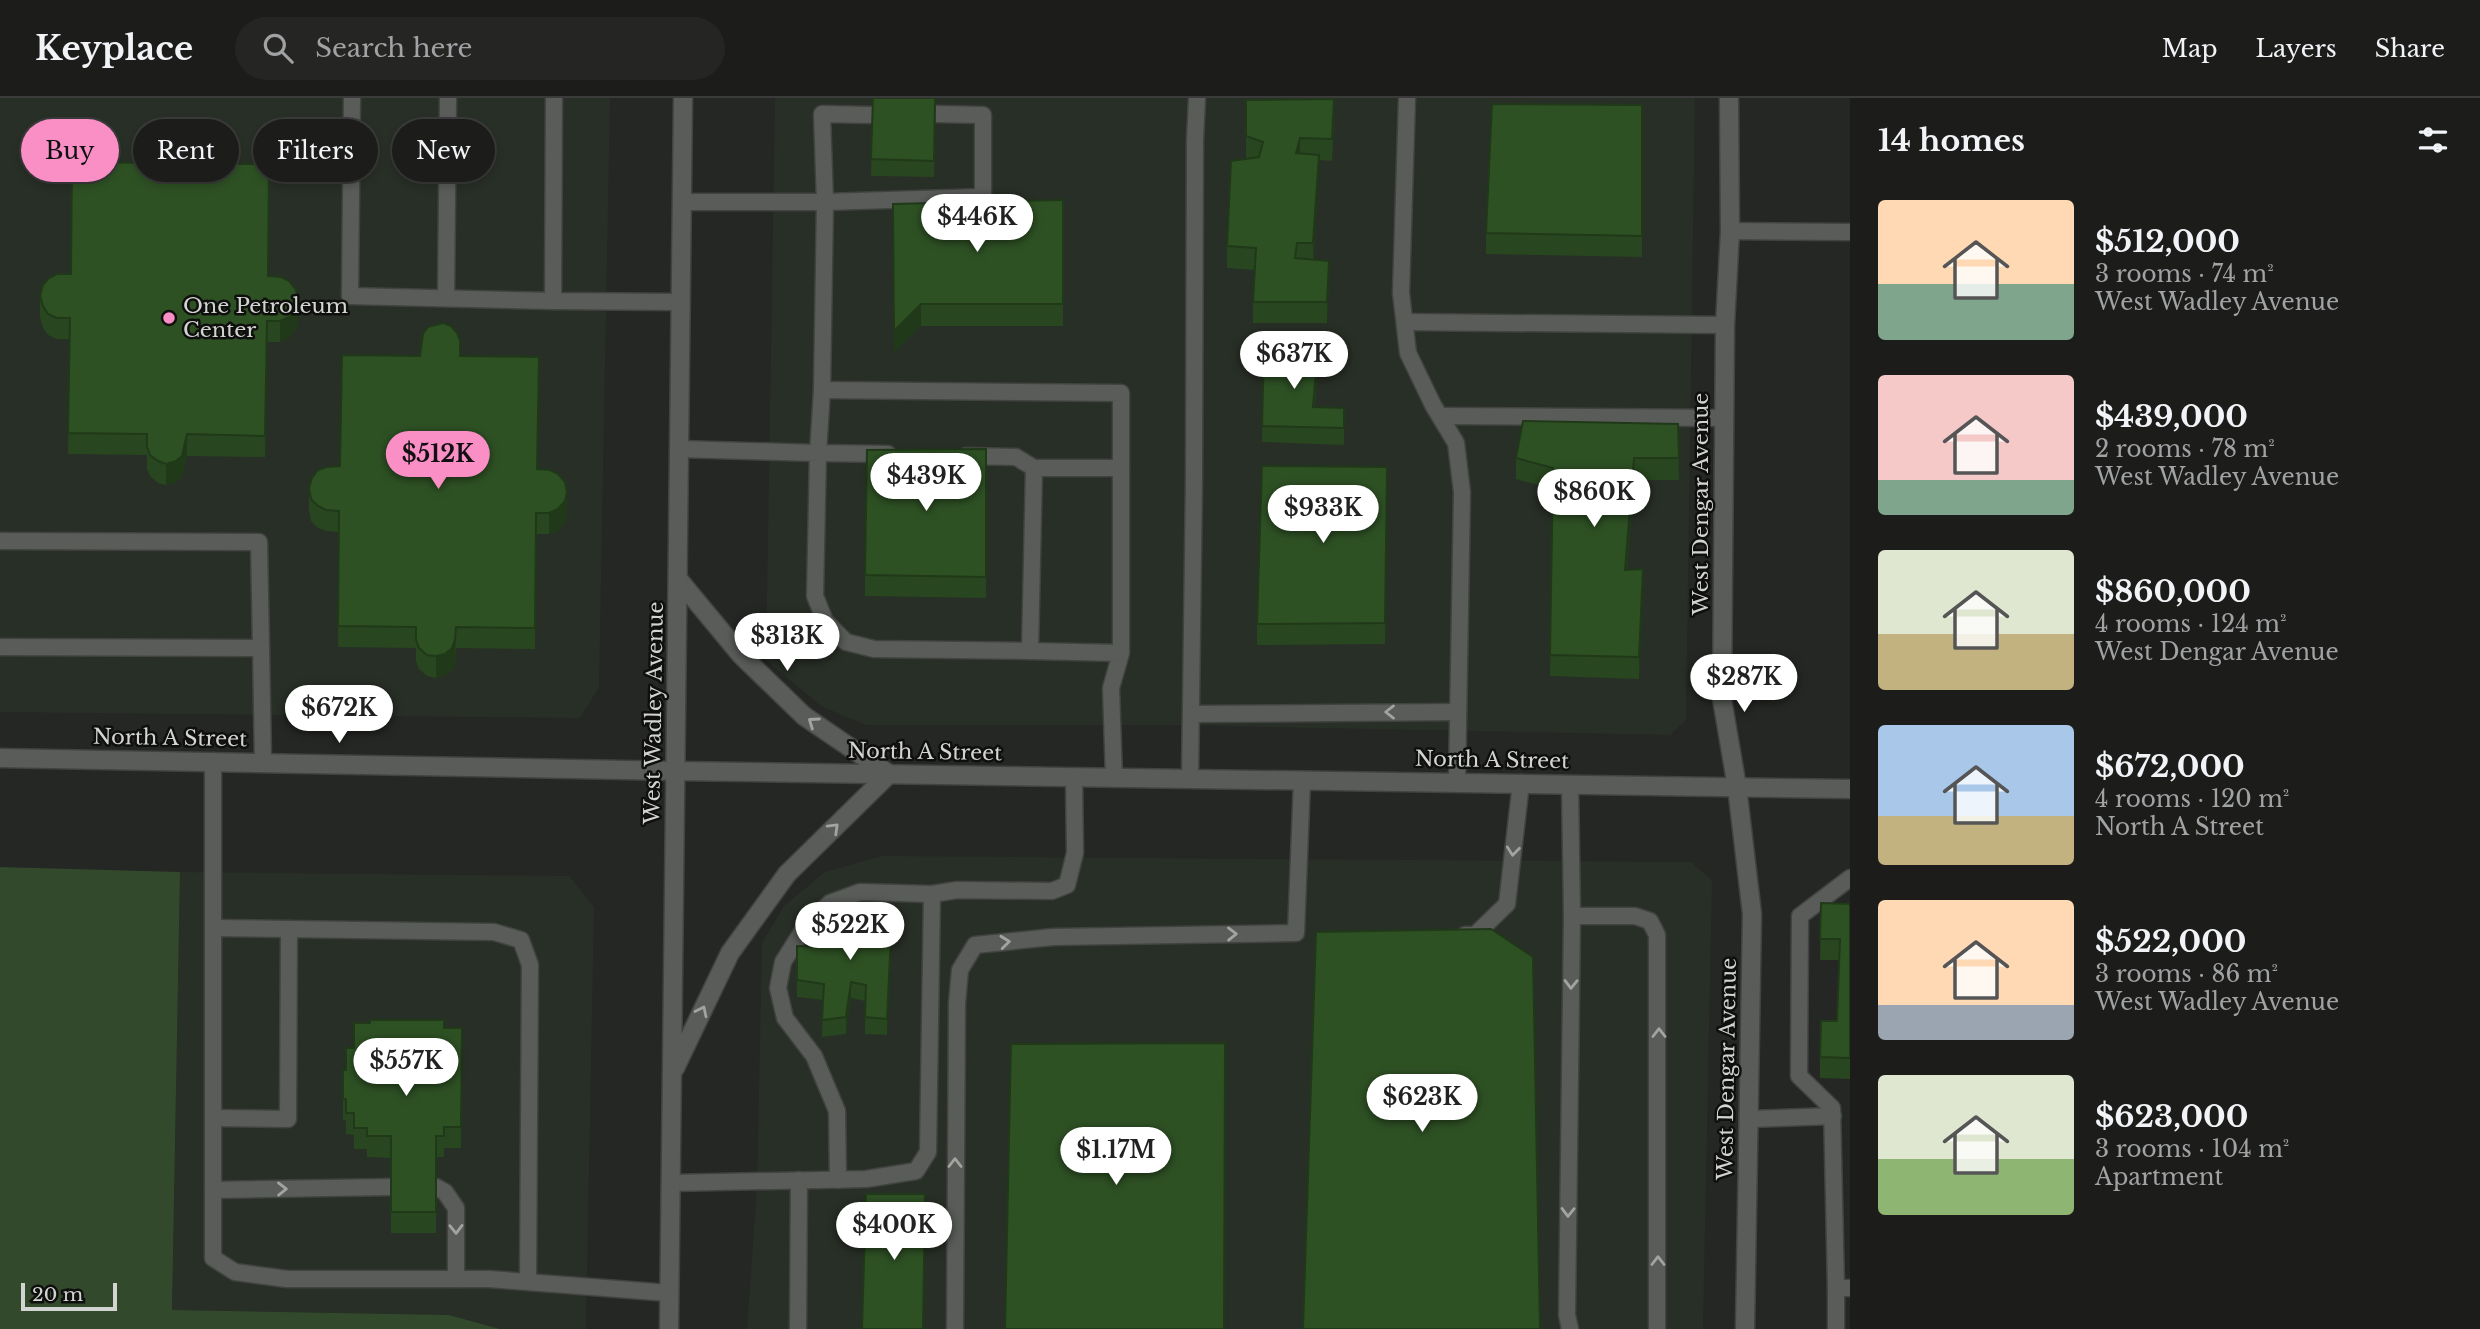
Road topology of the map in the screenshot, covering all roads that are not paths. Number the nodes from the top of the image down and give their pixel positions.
1 (352, 98) edge
2 (448, 98) edge
3 (554, 98) edge
4 (684, 98) edge
5 (1197, 98) edge
6 (1407, 98) edge
7 (1729, 98) edge
8 (935, 114) edge
9 (872, 115) edge
10 (683, 201) junction
11 (825, 202) junction
12 (1730, 231) junction
13 (1850, 232) edge
14 (446, 298) junction
15 (552, 301) junction
16 (681, 302) junction
17 (1405, 321) junction
18 (1725, 325) junction
19 (822, 390) junction
20 (1440, 416) junction
21 (1724, 418) junction
22 (680, 449) junction
23 (818, 453) junction
24 (910, 455) edge
25 (950, 456) edge
26 (1034, 468) junction
27 (1121, 468) junction
28 (0, 541) edge
29 (678, 579) junction
30 (0, 647) edge
31 (261, 648) junction
32 (1030, 651) junction
33 (1121, 653) junction
34 (1458, 712) junction
35 (1191, 714) junction
36 (0, 758) edge
37 (213, 761) junction
38 (263, 763) junction
39 (676, 771) junction
40 (889, 774) junction
41 (1074, 777) junction
42 (1114, 778) junction
43 (1190, 779) junction
44 (1302, 780) junction
45 (1457, 782) junction
46 (1521, 783) junction
47 (1570, 784) junction
48 (1737, 787) junction
49 (1850, 789) edge
50 (1850, 878) edge
51 (932, 894) junction
52 (1572, 916) junction
53 (214, 928) junction
54 (289, 929) junction
55 (1450, 936) edge
56 (673, 1072) junction
57 (1833, 1116) junction
58 (214, 1118) junction
59 (1749, 1119) junction
60 (799, 1180) junction
61 (838, 1180) junction
62 (671, 1183) junction
63 (391, 1187) edge
64 (436, 1187) edge
65 (214, 1190) junction
66 (456, 1279) junction
67 (528, 1282) junction
68 (1843, 1288) edge
69 (669, 1293) junction
70 (1568, 1322) edge
71 (669, 1329) edge
72 (798, 1329) edge
73 (955, 1329) edge
74 (1657, 1329) edge
75 (1745, 1329) edge
76 (1836, 1329) edge

1 - 14 lane
2 - 14 lane
3 - 15 lane
4 - 10 main road, West Wadley Avenue
5 - 35 lane
6 - 17 lane
7 - 12 main road, West Dengar Avenue
8 - 11 lane
9 - 11 lane
10 - 11 lane
10 - 16 main road, West Wadley Avenue
11 - 19 lane
12 - 13 lane
12 - 18 main road, West Dengar Avenue
14 - 15 lane
15 - 16 lane
16 - 22 main road, West Wadley Avenue
17 - 18 lane
17 - 20 lane
18 - 21 main road, West Dengar Avenue
19 - 23 lane
19 - 27 lane
20 - 21 lane
20 - 34 lane
21 - 48 main road, West Dengar Avenue
22 - 23 lane
22 - 29 main road, West Wadley Avenue
23 - 24 lane
23 - 32 lane
25 - 26 lane
26 - 27 lane
26 - 32 lane
27 - 33 lane
28 - 31 lane
29 - 39 main road, West Wadley Avenue
40 -> 29 main road
30 - 31 lane
31 - 38 lane
32 - 33 lane
33 - 42 lane
34 -> 35 lane
34 - 45 lane
35 - 43 lane
36 - 37 main road, North A Street
37 - 38 main road, North A Street
37 - 53 lane
38 - 39 main road, North A Street
39 - 40 main road, North A Street
39 - 56 main road, West Wadley Avenue
40 - 41 main road, North A Street
56 -> 40 main road
41 - 42 main road, North A Street
41 - 51 lane
42 - 43 main road, North A Street
43 - 44 main road, North A Street
44 - 45 main road, North A Street
73 -> 44 lane
45 - 46 main road, North A Street
46 - 47 main road, North A Street
46 -> 55 lane
47 - 48 main road, North A Street
47 - 52 lane
48 - 49 main road, North A Street
48 - 59 main road, West Dengar Avenue
50 - 57 lane
51 - 61 lane
51 - 61 lane
52 -> 70 lane
74 -> 52 lane
53 - 54 lane
53 - 58 lane
54 - 58 lane
54 - 67 lane
56 - 62 main road, West Wadley Avenue
57 - 59 lane
57 - 68 lane
58 - 65 lane
59 - 75 main road, West Dengar Avenue
60 - 61 lane
60 - 62 lane
60 - 72 lane
62 - 69 main road, West Wadley Avenue
65 -> 63 lane
64 -> 66 lane
65 - 66 lane
66 - 67 lane
67 - 69 lane
68 - 76 lane
69 - 71 main road, West Wadley Avenue

